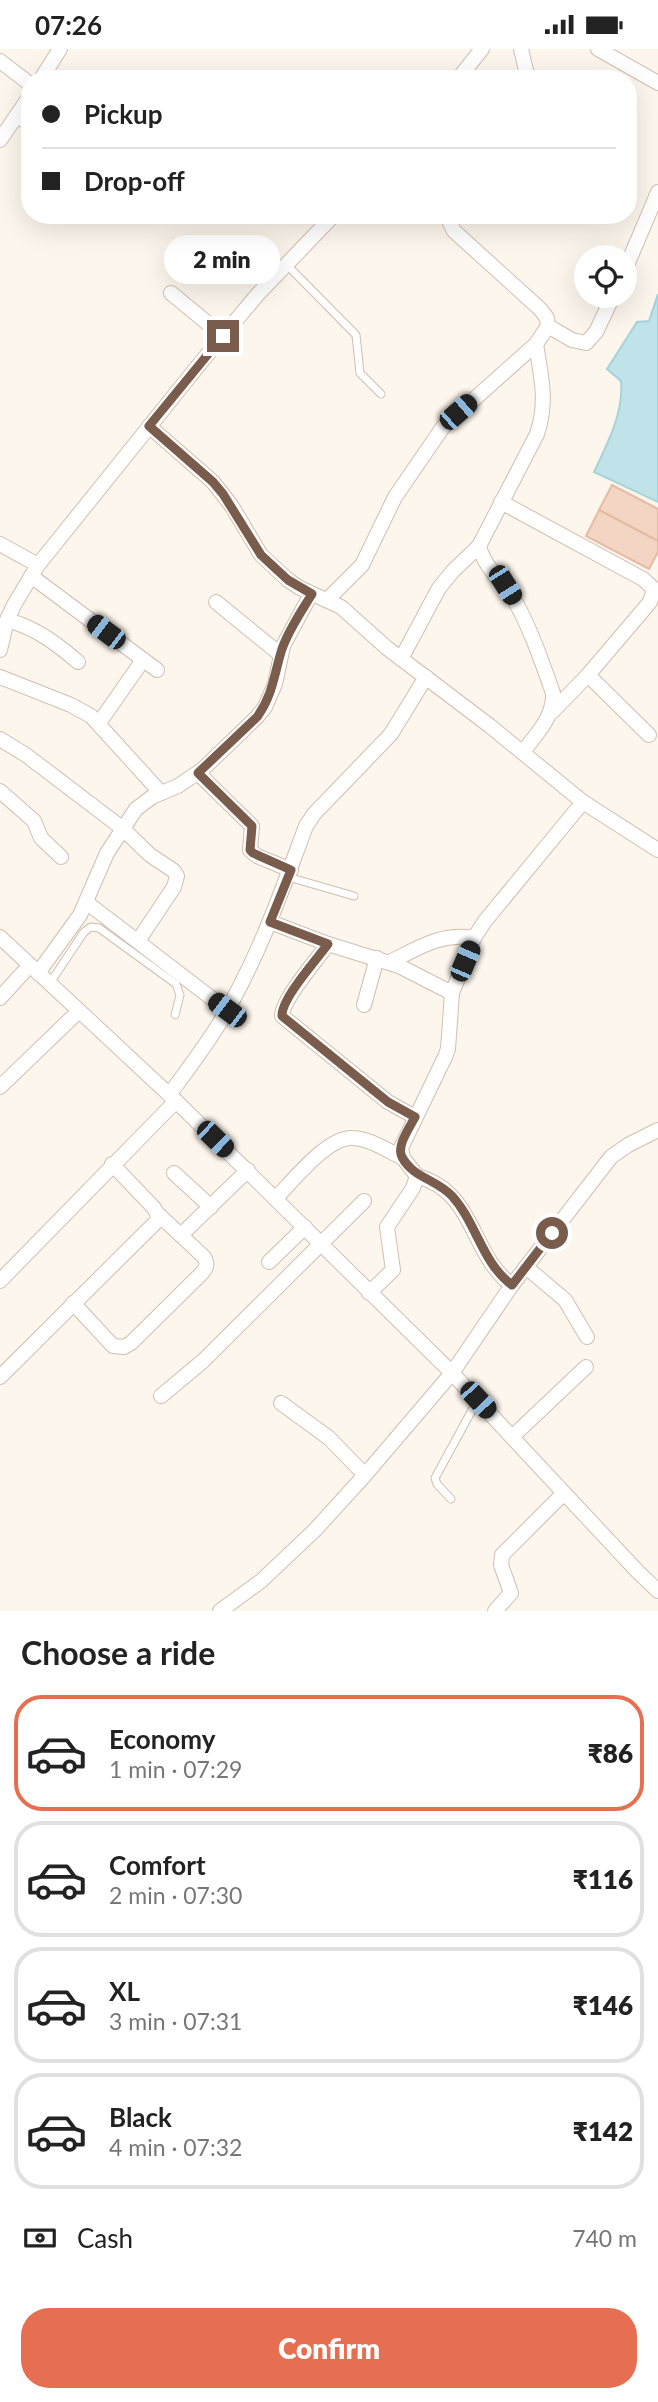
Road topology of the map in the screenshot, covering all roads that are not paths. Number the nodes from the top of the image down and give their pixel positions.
1 (60, 49) edge
2 (482, 49) edge
3 (521, 49) edge
4 (598, 49) edge
5 (0, 61) edge
6 (47, 70) edge
7 (465, 70) edge
8 (526, 70) edge
9 (635, 70) edge
10 (637, 71) edge
11 (21, 77) edge
12 (658, 83) edge
13 (21, 109) edge
14 (17, 115) junction
15 (21, 118) edge
16 (0, 140) edge
17 (658, 192) edge
18 (325, 224) edge
19 (450, 224) edge
20 (636, 245) edge
21 (286, 265) junction
22 (171, 293) dead end
23 (608, 308) edge
24 (548, 326) junction
25 (223, 336) junction
26 (536, 344) junction
27 (381, 394) dead end
28 (149, 426) junction
29 (501, 502) junction
30 (0, 544) edge
31 (479, 546) junction
32 (34, 571) junction
33 (312, 594) junction
34 (327, 600) junction
35 (216, 602) dead end
36 (7, 620) junction
37 (0, 650) edge
38 (281, 655) junction
39 (401, 659) junction
40 (144, 660) junction
41 (78, 663) dead end
42 (157, 670) dead end
43 (588, 675) junction
44 (0, 677) edge
45 (426, 677) junction
46 (551, 714) junction
47 (99, 723) junction
48 (649, 735) dead end
49 (0, 739) edge
50 (523, 752) junction
51 (198, 773) junction
52 (0, 791) edge
53 (161, 793) junction
54 (583, 802) junction
55 (122, 828) junction
56 (658, 850) edge
57 (61, 857) dead end
58 (289, 873) junction
59 (354, 896) dead end
60 (86, 902) junction
61 (270, 922) junction
62 (0, 937) edge
63 (474, 938) junction
64 (138, 941) junction
65 (328, 944) junction
66 (383, 960) junction
67 (34, 969) junction
68 (50, 984) junction
69 (452, 993) junction
70 (0, 998) edge
71 (364, 1005) dead end
72 (227, 1010) junction
73 (79, 1011) junction
74 (175, 1015) dead end
75 (0, 1087) edge
76 (173, 1098) junction
77 (415, 1117) junction
78 (658, 1130) edge
79 (403, 1158) junction
80 (112, 1164) junction
81 (247, 1170) junction
82 (174, 1173) dead end
83 (417, 1177) junction
84 (276, 1198) junction
85 (364, 1201) dead end
86 (211, 1207) junction
87 (157, 1213) junction
88 (305, 1227) junction
89 (181, 1235) junction
90 (321, 1243) junction
91 (269, 1262) dead end
92 (526, 1267) junction
93 (0, 1281) edge
94 (512, 1285) junction
95 (369, 1293) junction
96 (73, 1303) junction
97 (587, 1337) dead end
98 (586, 1367) dead end
99 (452, 1373) junction
100 (0, 1377) edge
101 (161, 1396) dead end
102 (478, 1400) junction
103 (281, 1403) dead end
104 (512, 1437) junction
105 (365, 1475) junction
106 (564, 1493) junction
107 (451, 1499) dead end
108 (658, 1591) edge
109 (220, 1611) edge
110 (495, 1611) edge

1 - 6 street
2 - 7 street
3 - 8 street
4 - 9 street
5 - 11 street
10 - 12 street
13 - 14 street
14 - 15 street
14 - 16 street
17 - 20 street
18 - 21 street
19 - 24 street
21 - 25 street
21 - 27 lane
22 - 25 street
23 - 24 street
24 - 26 street
25 - 28 street
26 - 29 street
26 - 34 street
28 - 32 street
28 - 33 street
29 - 31 street
29 - 43 street
30 - 32 street
31 - 39 street
31 - 46 street
32 - 36 street
32 - 40 street
33 - 34 street
33 - 38 street
34 - 39 street
35 - 38 street
36 - 37 street
36 - 41 street
38 - 51 street
39 - 45 street
40 - 42 street
40 - 47 street
43 - 46 street
43 - 48 street
44 - 47 street
45 - 50 street
45 - 58 street
46 - 50 street
47 - 53 street
49 - 55 street
50 - 54 street
51 - 53 street
51 - 58 street
52 - 57 street
53 - 55 street
54 - 56 street
54 - 63 street
55 - 60 street
55 - 64 street
58 - 59 lane
58 - 61 street
60 - 64 street
60 - 67 street
61 - 65 street
61 - 72 street
62 - 67 street
63 - 66 street
63 - 69 street
64 - 72 street
65 - 66 street
65 - 77 street
66 - 69 street
66 - 71 street
67 - 68 street
67 - 70 street
68 - 73 street
68 - 74 lane
69 - 77 street
72 - 76 street
73 - 75 street
73 - 76 street
76 - 80 street
76 - 81 street
77 - 79 street
78 - 92 street
79 - 83 street
79 - 84 street
80 - 87 street
80 - 93 street
81 - 84 street
81 - 86 street
82 - 86 street
83 - 94 street
83 - 95 street
84 - 88 street
85 - 90 street
86 - 89 street
87 - 89 street
87 - 96 street
88 - 90 street
88 - 91 street
89 - 96 street
90 - 95 street
90 - 101 street
92 - 94 street
92 - 97 street
94 - 99 street
95 - 99 street
96 - 100 street
98 - 104 street
99 - 102 street
99 - 105 street
102 - 104 street
102 - 107 lane
103 - 105 street
104 - 106 street
105 - 109 street
106 - 108 street
106 - 110 street

